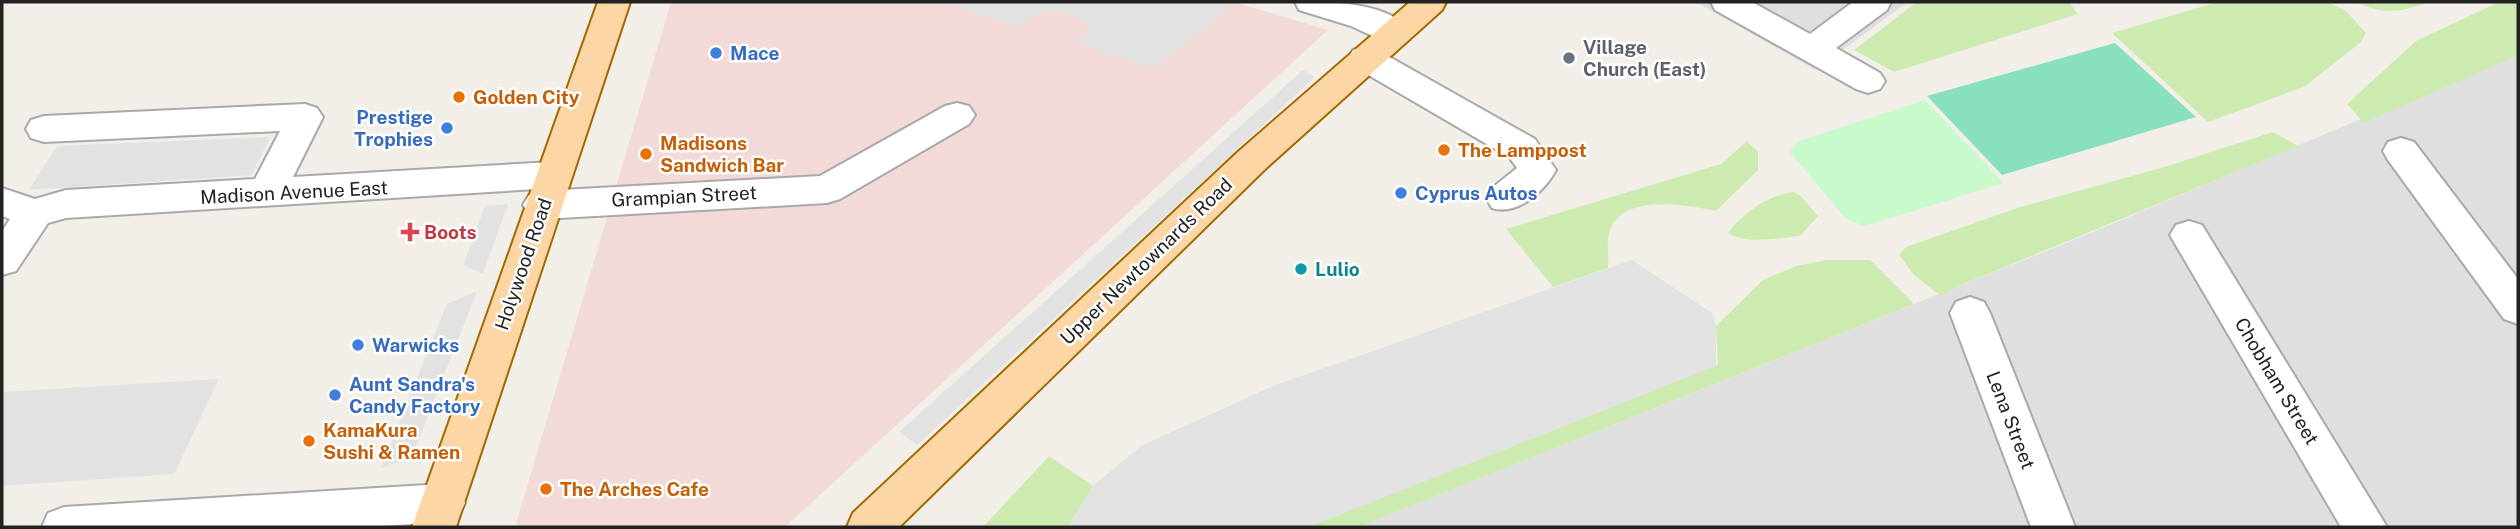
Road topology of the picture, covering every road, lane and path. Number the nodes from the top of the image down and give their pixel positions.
1 (614, 2) edge
2 (1311, 2) edge
3 (1430, 2) edge
4 (1727, 2) edge
5 (1875, 2) edge
6 (1379, 45) junction
7 (1812, 49) junction
8 (1868, 81) dead end
9 (957, 115) dead end
10 (44, 129) dead end
11 (2401, 151) dead end
12 (548, 190) junction
13 (266, 194) junction
14 (1504, 198) dead end
15 (19, 208) edge
16 (2189, 235) dead end
17 (2, 260) edge
18 (2518, 308) edge
19 (1970, 313) dead end
20 (439, 515) edge
21 (64, 527) edge
22 (869, 527) edge
23 (2053, 527) edge
24 (2365, 527) edge

1 - 12 main road, Holywood Road
2 - 6 street
3 - 6 main road, Upper Newtownards Road
4 - 7 street
5 - 7 street
6 - 14 street
6 - 22 main road, Upper Newtownards Road
7 - 8 street
9 - 12 street, Grampian Street
10 - 13 street
11 - 18 street
12 - 13 street, Madison Avenue East
12 - 20 main road, Holywood Road
13 - 15 street, Madison Avenue East
15 - 17 street
16 - 24 street, Chobham Street
19 - 23 street, Lena Street
20 - 21 street

